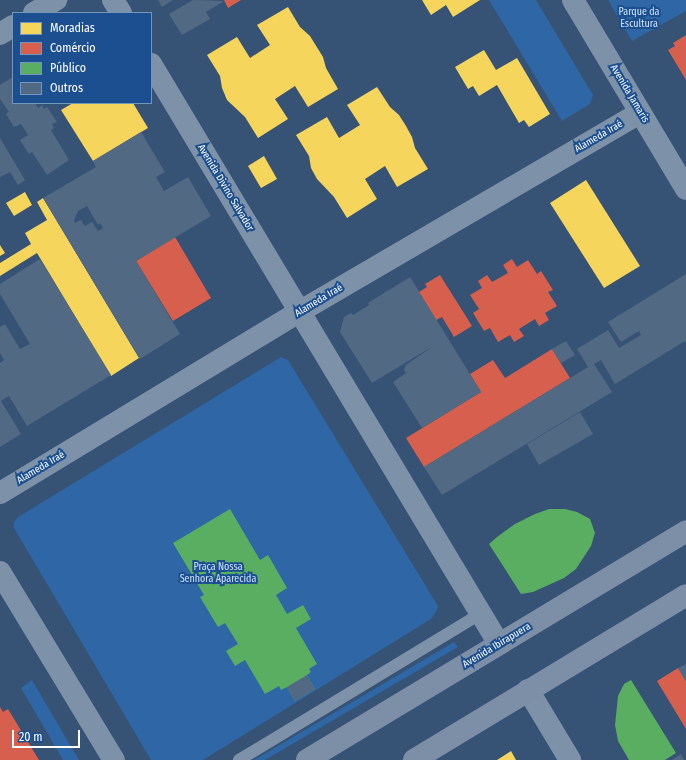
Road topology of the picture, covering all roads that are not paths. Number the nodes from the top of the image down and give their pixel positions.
1 (56, 0) edge
2 (113, 0) edge
3 (573, 0) edge
4 (36, 12) edge
5 (120, 12) edge
6 (12, 27) edge
7 (0, 34) edge
8 (152, 66) edge
9 (640, 113) junction
10 (686, 189) edge
11 (300, 312) junction
12 (0, 493) edge
13 (686, 531) edge
14 (0, 572) edge
15 (686, 595) edge
16 (480, 614) junction
17 (499, 644) junction
18 (528, 690) junction
19 (114, 760) edge
20 (240, 760) edge
21 (307, 760) edge
22 (414, 760) edge
23 (570, 760) edge

1 - 4 street
2 - 5 street
3 - 9 street, Avenida Jamaris
6 - 7 street
8 - 11 street, Avenida Divino Salvador
9 - 10 street, Avenida Jamaris
9 - 11 street, Alameda Iraé
11 - 12 street, Alameda Iraé
11 - 16 street
13 - 17 main road, Avenida Ibirapuera
14 - 19 street
15 - 18 main road
16 - 17 street
16 - 20 lane
17 - 21 main road, Avenida Ibirapuera
18 - 22 main road
18 - 23 street

